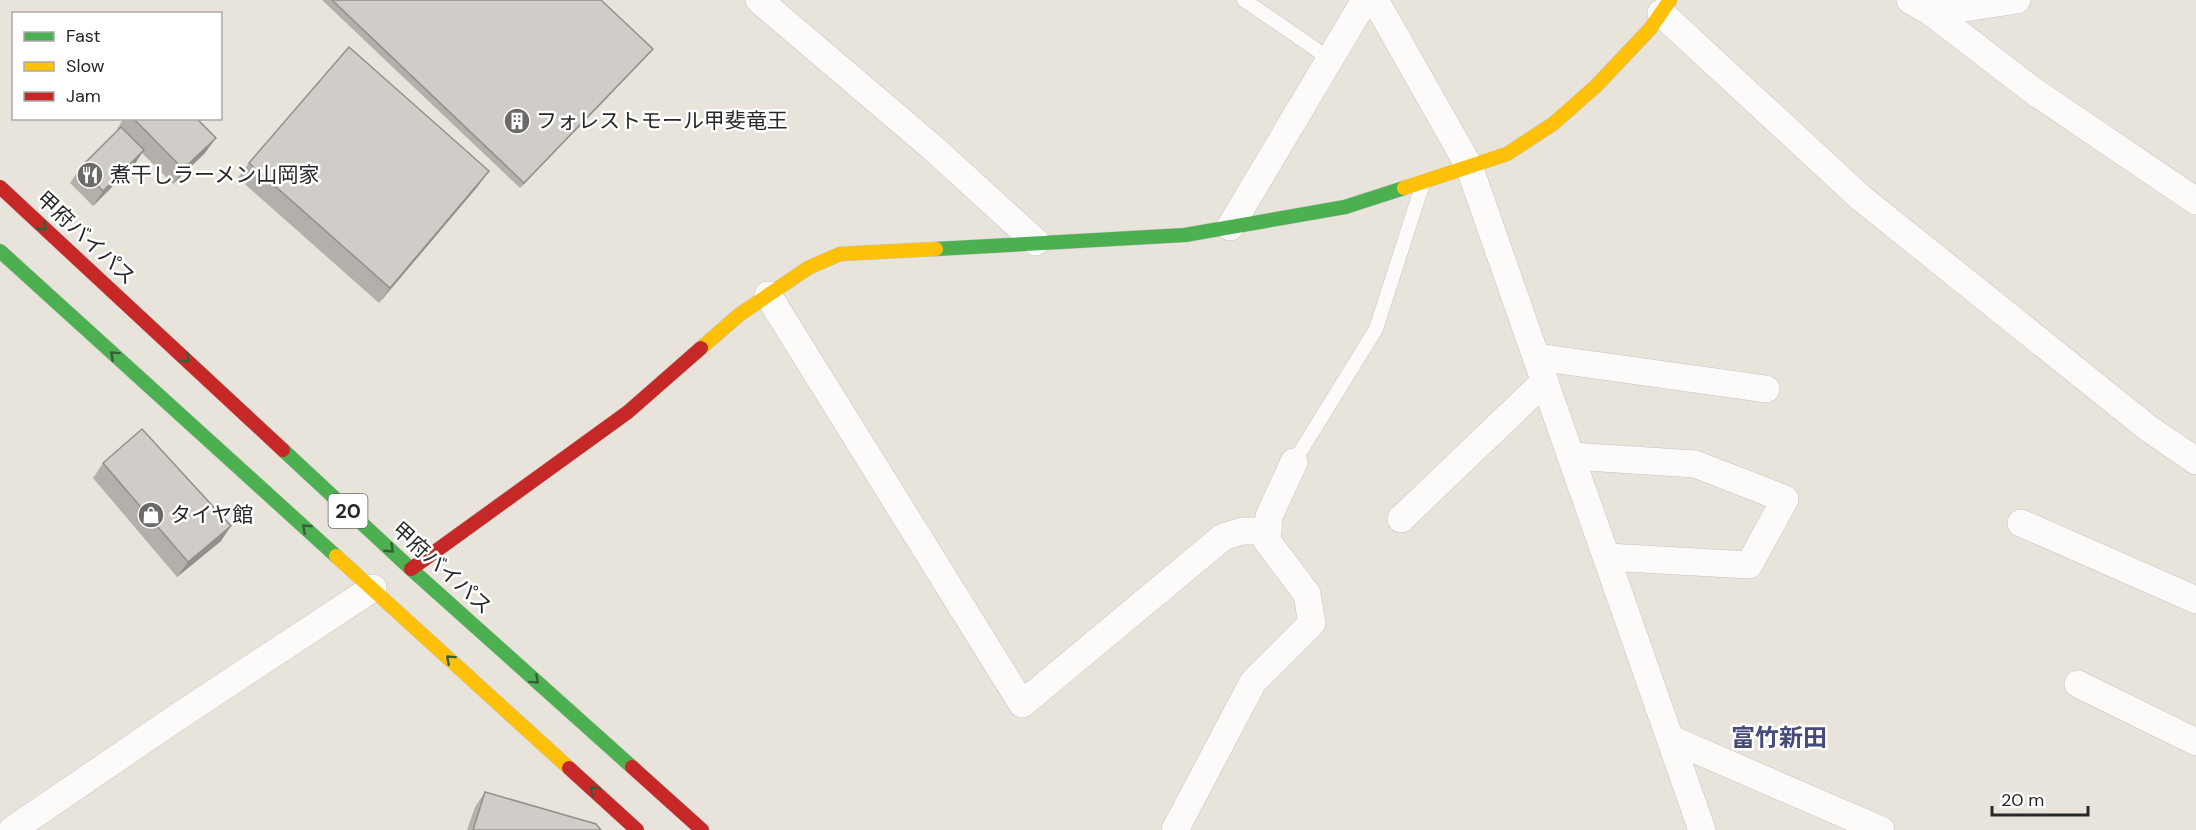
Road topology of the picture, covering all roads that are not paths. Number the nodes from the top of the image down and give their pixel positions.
1 (759, 0) edge
2 (1244, 0) edge
3 (1365, 0) edge
4 (1375, 0) edge
5 (2017, 0) edge
6 (1665, 6) edge
7 (1921, 7) edge
8 (1330, 59) junction
9 (1469, 166) junction
10 (1424, 181) junction
11 (0, 187) edge
12 (2196, 201) edge
13 (1230, 227) junction
14 (1036, 242) junction
15 (0, 251) edge
16 (768, 295) junction
17 (1541, 369) junction
18 (1766, 389) dead end
19 (1571, 456) junction
20 (2196, 461) edge
21 (1294, 462) joint
22 (1401, 519) dead end
23 (2021, 523) dead end
24 (1268, 531) junction
25 (1607, 557) junction
26 (411, 569) junction
27 (373, 588) junction
28 (2196, 600) edge
29 (2078, 684) dead end
30 (1671, 739) junction
31 (2196, 742) edge
32 (12, 830) edge
33 (637, 830) edge
34 (702, 830) edge
35 (1175, 830) edge
36 (1702, 830) edge
37 (1881, 830) edge

1 - 14 street
2 - 8 lane
3 - 8 street
4 - 9 street
5 - 7 street
6 - 9 main road
6 - 20 street
7 - 12 street
8 - 13 street
9 - 10 main road
9 - 17 street
10 - 13 main road
10 - 21 lane
11 -> 26 main road, 甲府バイパス / 20
13 - 14 main road
14 - 16 main road
27 -> 15 main road, 20
16 - 24 street
16 - 26 main road
17 - 18 street
17 - 19 street
17 - 22 street
19 - 25 street
19 - 25 street
21 - 24 street
23 - 28 street
24 - 35 street
25 - 30 street
26 -> 34 main road, 甲府バイパス / 20
27 - 32 street
33 -> 27 main road, 20
29 - 31 street
30 - 36 street
30 - 37 street

